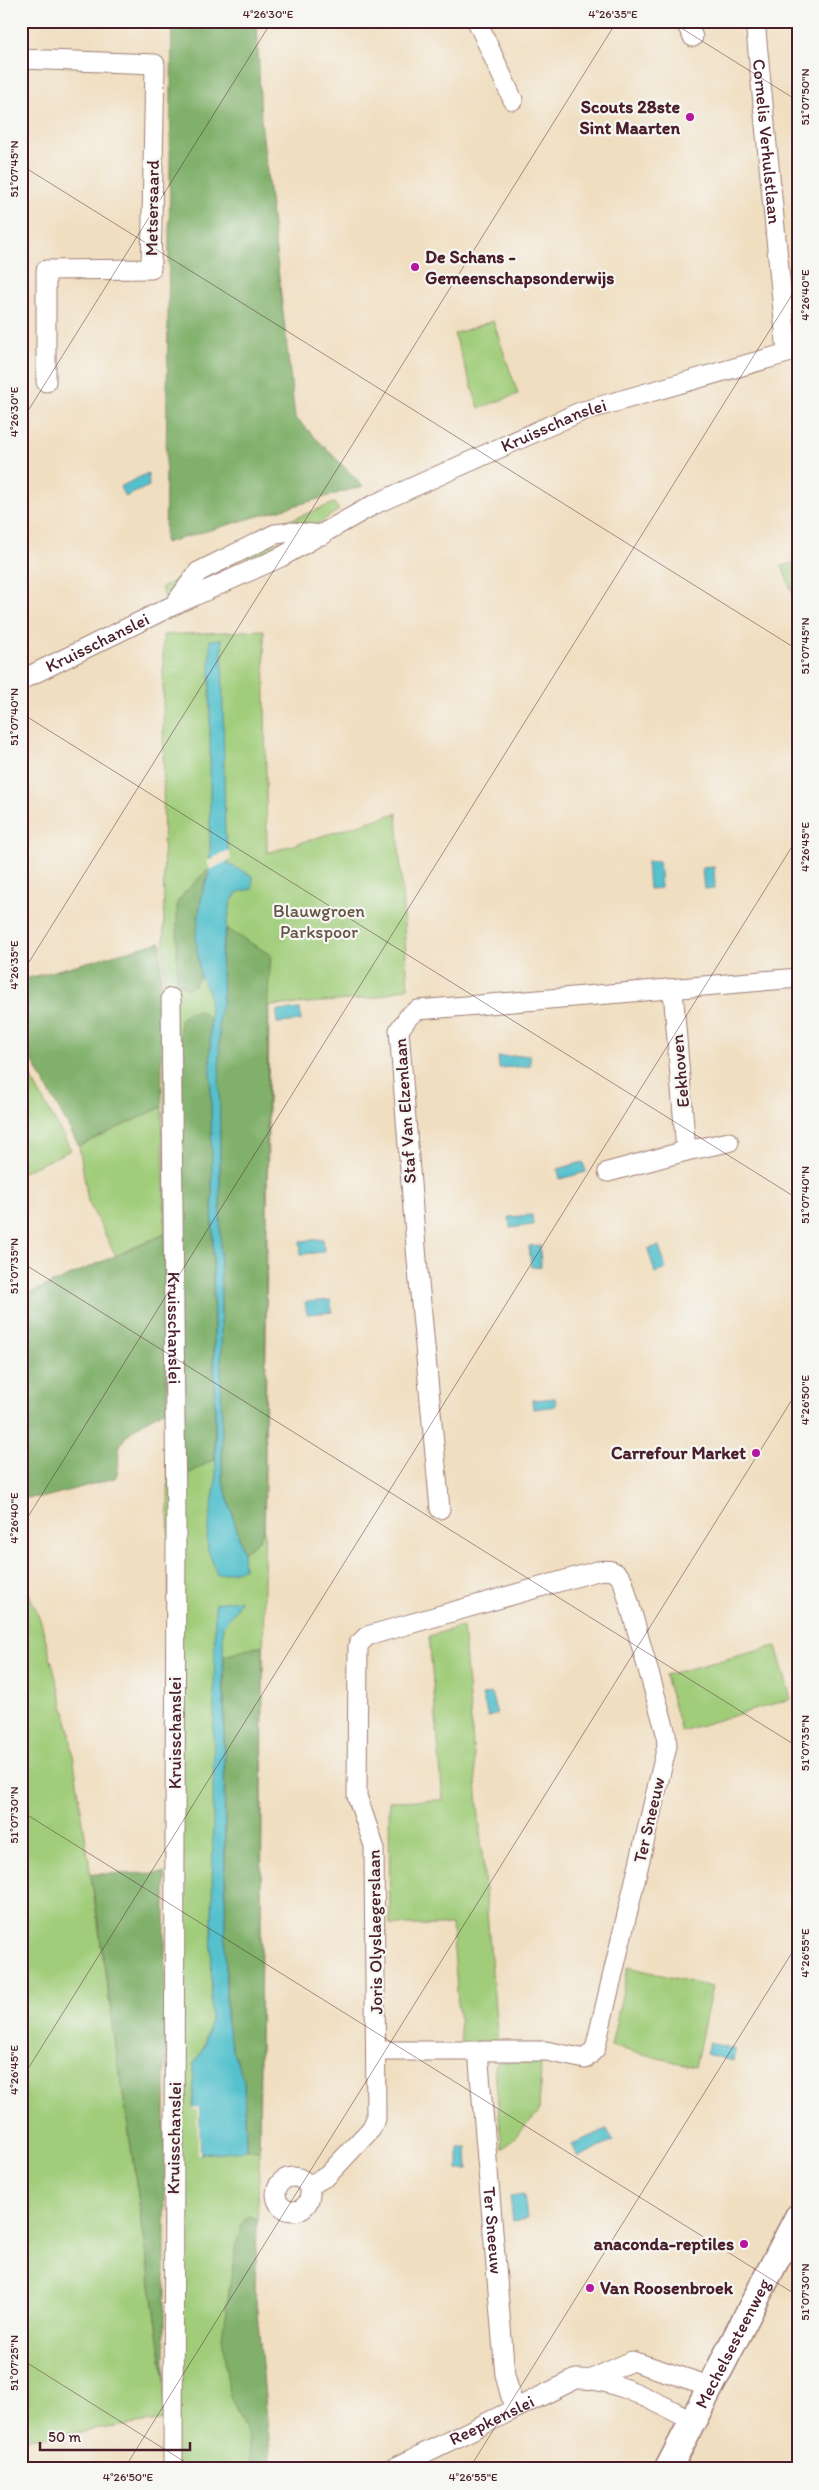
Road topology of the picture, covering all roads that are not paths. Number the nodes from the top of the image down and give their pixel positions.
1 (477, 21) edge
2 (755, 21) edge
3 (21, 59) edge
4 (513, 100) dead end
5 (792, 351) edge
6 (46, 382) dead end
7 (21, 680) edge
8 (798, 978) edge
9 (673, 990) junction
10 (171, 998) dead end
11 (729, 1142) dead end
12 (686, 1151) junction
13 (608, 1172) dead end
14 (440, 1509) dead end
15 (522, 1593) joint
16 (376, 2051) junction
17 (478, 2051) junction
18 (308, 2186) dead end
19 (798, 2217) edge
20 (594, 2378) junction
21 (710, 2386) junction
22 (514, 2408) junction
23 (692, 2420) junction
24 (173, 2469) edge
25 (392, 2469) edge
26 (668, 2469) edge

1 - 4 street
2 - 5 street, Cornelis Verhulstlaan
3 - 6 street, Metsersaard
5 - 7 street, Kruisschanslei
8 - 9 street, Staf Van Elzenlaan
9 - 12 street, Eekhoven
9 - 14 street, Staf Van Elzenlaan
10 - 24 street, Kruisschanslei
11 - 12 street
12 - 13 street
15 - 16 street, Joris Olyslaegerslaan
15 - 17 street, Ter Sneeuw
16 - 17 street, Ter Sneeuw
16 - 18 street, Joris Olyslaegerslaan
17 - 22 street, Ter Sneeuw
19 - 21 street, Mechelsesteenweg
20 - 21 street, Reepkenslei
20 - 22 street, Reepkenslei
20 - 23 street
21 - 23 street, Mechelsesteenweg
22 - 25 street, Reepkenslei
23 - 26 street, Mechelsesteenweg

